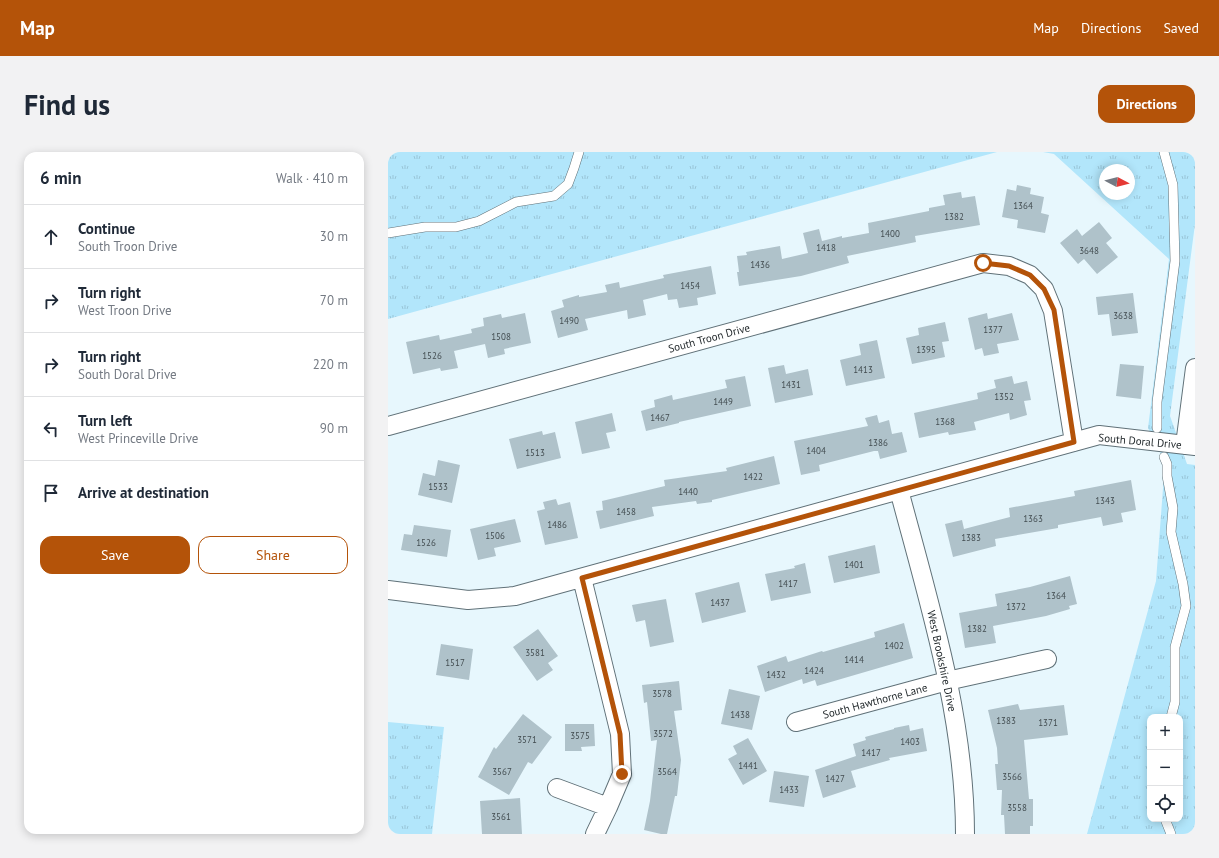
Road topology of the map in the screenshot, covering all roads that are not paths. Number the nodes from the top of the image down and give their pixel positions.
1 (579, 152) edge
2 (1164, 152) edge
3 (388, 233) edge
4 (1195, 368) edge
5 (388, 426) edge
6 (1157, 428) dead end
7 (1074, 442) junction
8 (1190, 445) edge
9 (1164, 457) dead end
10 (899, 490) junction
11 (582, 578) junction
12 (388, 590) edge
13 (1047, 659) dead end
14 (947, 681) junction
15 (1172, 714) edge
16 (796, 722) dead end
17 (557, 788) dead end
18 (608, 807) junction
19 (1166, 822) edge
20 (596, 834) edge
21 (965, 834) edge
22 (1171, 834) edge

1 - 3 lane
2 - 6 lane
4 - 8 street
5 - 7 street, South Troon Drive
7 - 8 street, South Doral Drive
7 - 10 street, South Doral Drive
9 - 15 lane
10 - 11 street, South Doral Drive
10 - 14 street, West Brookshire Drive
11 - 12 street, South Doral Drive
11 - 18 street
13 - 14 street, South Hawthorne Lane
14 - 16 street, South Hawthorne Lane
14 - 21 street, West Brookshire Drive
17 - 18 street
18 - 20 street
19 - 22 lane

